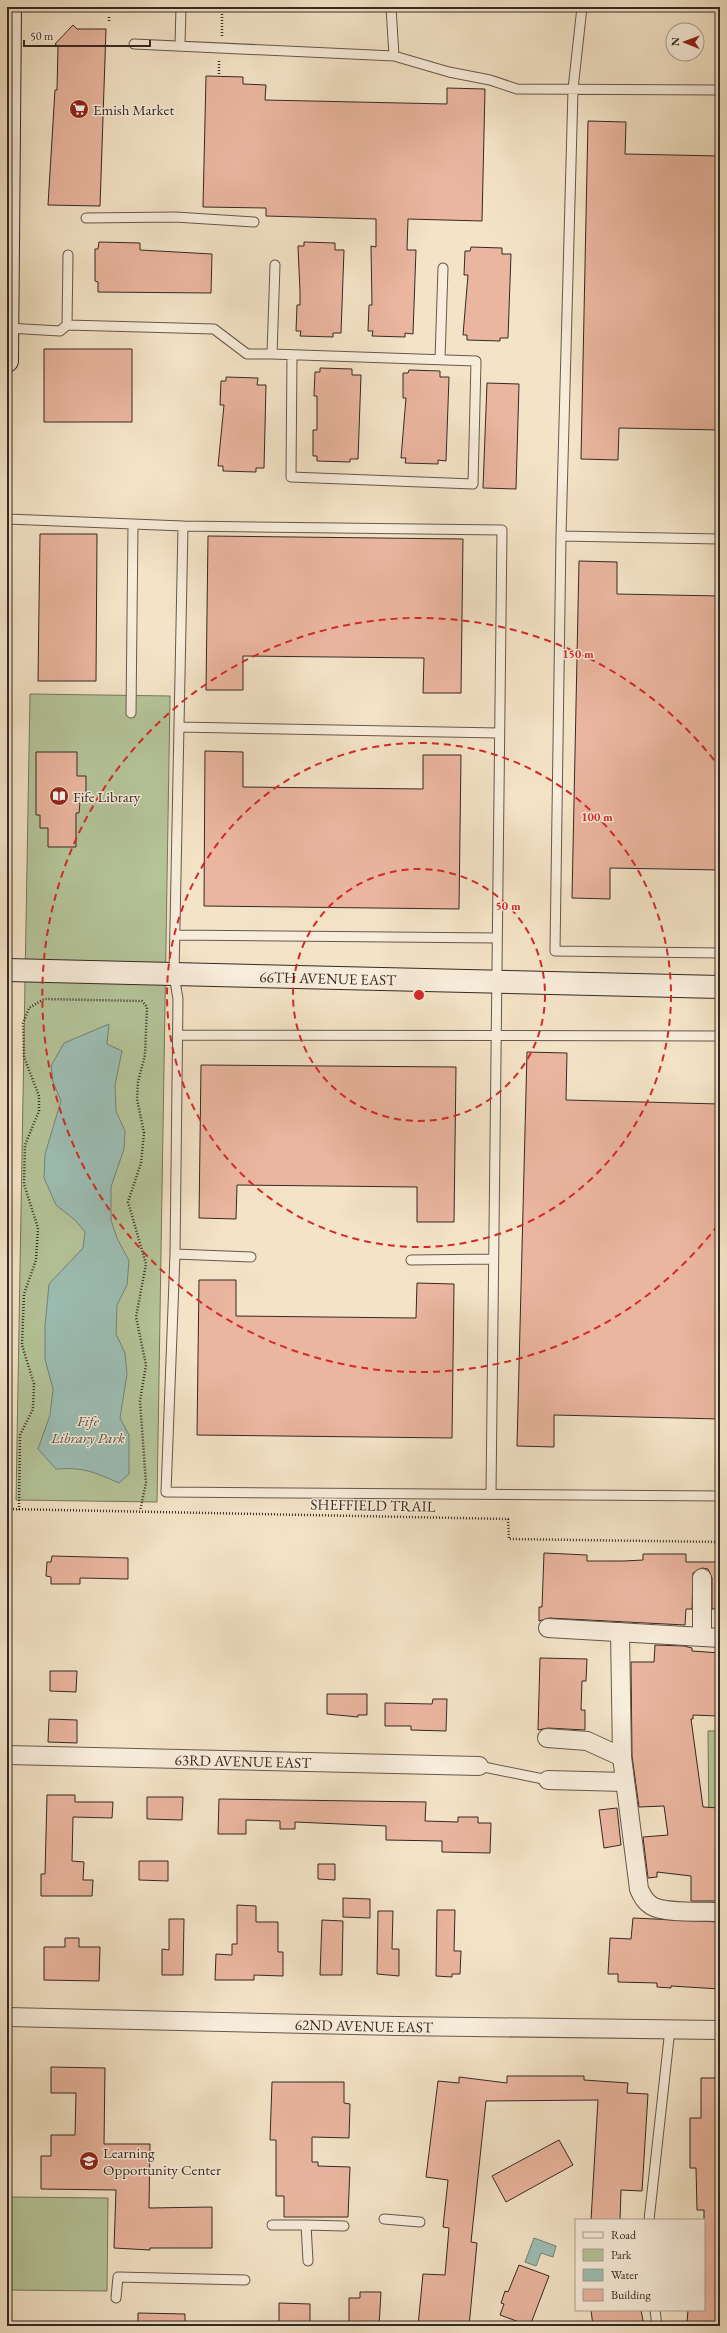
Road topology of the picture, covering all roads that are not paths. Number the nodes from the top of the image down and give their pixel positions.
1 (10, 7) edge
2 (181, 7) edge
3 (391, 7) edge
4 (582, 7) edge
5 (134, 44) dead end
6 (180, 45) junction
7 (394, 56) junction
8 (573, 89) junction
9 (720, 90) edge
10 (86, 218) dead end
11 (254, 222) dead end
12 (68, 255) dead end
13 (275, 265) dead end
14 (443, 268) dead end
15 (67, 325) junction
16 (7, 328) edge
17 (272, 354) junction
18 (292, 355) junction
19 (440, 360) junction
20 (7, 361) edge
21 (7, 520) edge
22 (133, 525) junction
23 (183, 526) junction
24 (561, 536) junction
25 (720, 539) edge
26 (131, 714) dead end
27 (179, 727) junction
28 (499, 733) junction
29 (175, 935) junction
30 (497, 938) junction
31 (720, 953) edge
32 (7, 970) edge
33 (174, 975) junction
34 (497, 983) junction
35 (720, 987) edge
36 (178, 1035) junction
37 (720, 1036) edge
38 (496, 1037) junction
39 (175, 1254) junction
40 (251, 1257) dead end
41 (492, 1259) junction
42 (411, 1260) dead end
43 (491, 1493) junction
44 (720, 1496) edge
45 (702, 1578) dead end
46 (548, 1628) dead end
47 (620, 1632) junction
48 (702, 1637) junction
49 (720, 1638) edge
50 (547, 1738) dead end
51 (7, 1755) edge
52 (622, 1757) junction
53 (479, 1766) joint
54 (548, 1780) joint
55 (625, 1782) junction
56 (720, 1912) edge
57 (7, 2017) edge
58 (670, 2029) junction
59 (720, 2030) edge
60 (384, 2219) dead end
61 (649, 2219) edge
62 (420, 2222) dead end
63 (272, 2225) dead end
64 (306, 2225) junction
65 (344, 2226) dead end
66 (308, 2262) dead end
67 (244, 2280) dead end
68 (116, 2298) dead end
69 (655, 2311) edge
70 (657, 2326) edge

1 - 16 street
2 - 6 lane
3 - 7 lane
4 - 8 lane
5 - 6 lane
6 - 7 lane
7 - 8 lane
8 - 9 lane
8 - 24 lane
10 - 11 lane
12 - 15 lane
13 - 17 lane
14 - 19 lane
15 - 16 lane
15 - 17 lane
16 - 20 street
17 - 18 lane
18 - 19 lane
18 - 19 lane
21 - 22 lane
22 - 23 lane
22 - 26 lane
23 - 27 lane
23 - 28 lane
24 - 25 lane
24 - 31 lane
27 - 28 lane
27 - 29 lane
28 - 30 lane
29 - 30 lane
29 - 33 lane
30 - 34 lane
32 - 33 street, 66TH AVENUE EAST
33 - 34 street, 66TH AVENUE EAST
33 - 36 lane
34 - 35 street, 66TH AVENUE EAST
34 - 38 lane
36 - 38 lane
36 - 39 lane
37 - 38 lane
38 - 41 lane
39 - 40 lane
39 - 43 lane
41 - 42 lane
41 - 43 lane
43 - 44 lane
45 - 48 street
46 - 47 street
47 - 48 street
47 - 52 street
48 - 49 street
50 - 52 street
51 - 53 street, 63RD AVENUE EAST
52 - 55 street
53 - 54 lane
54 - 55 street
55 - 56 street
57 - 58 street, 62ND AVENUE EAST
58 - 59 street, 62ND AVENUE EAST
58 - 61 lane
60 - 62 lane
63 - 64 lane
64 - 65 lane
64 - 66 lane
67 - 68 lane
69 - 70 lane

